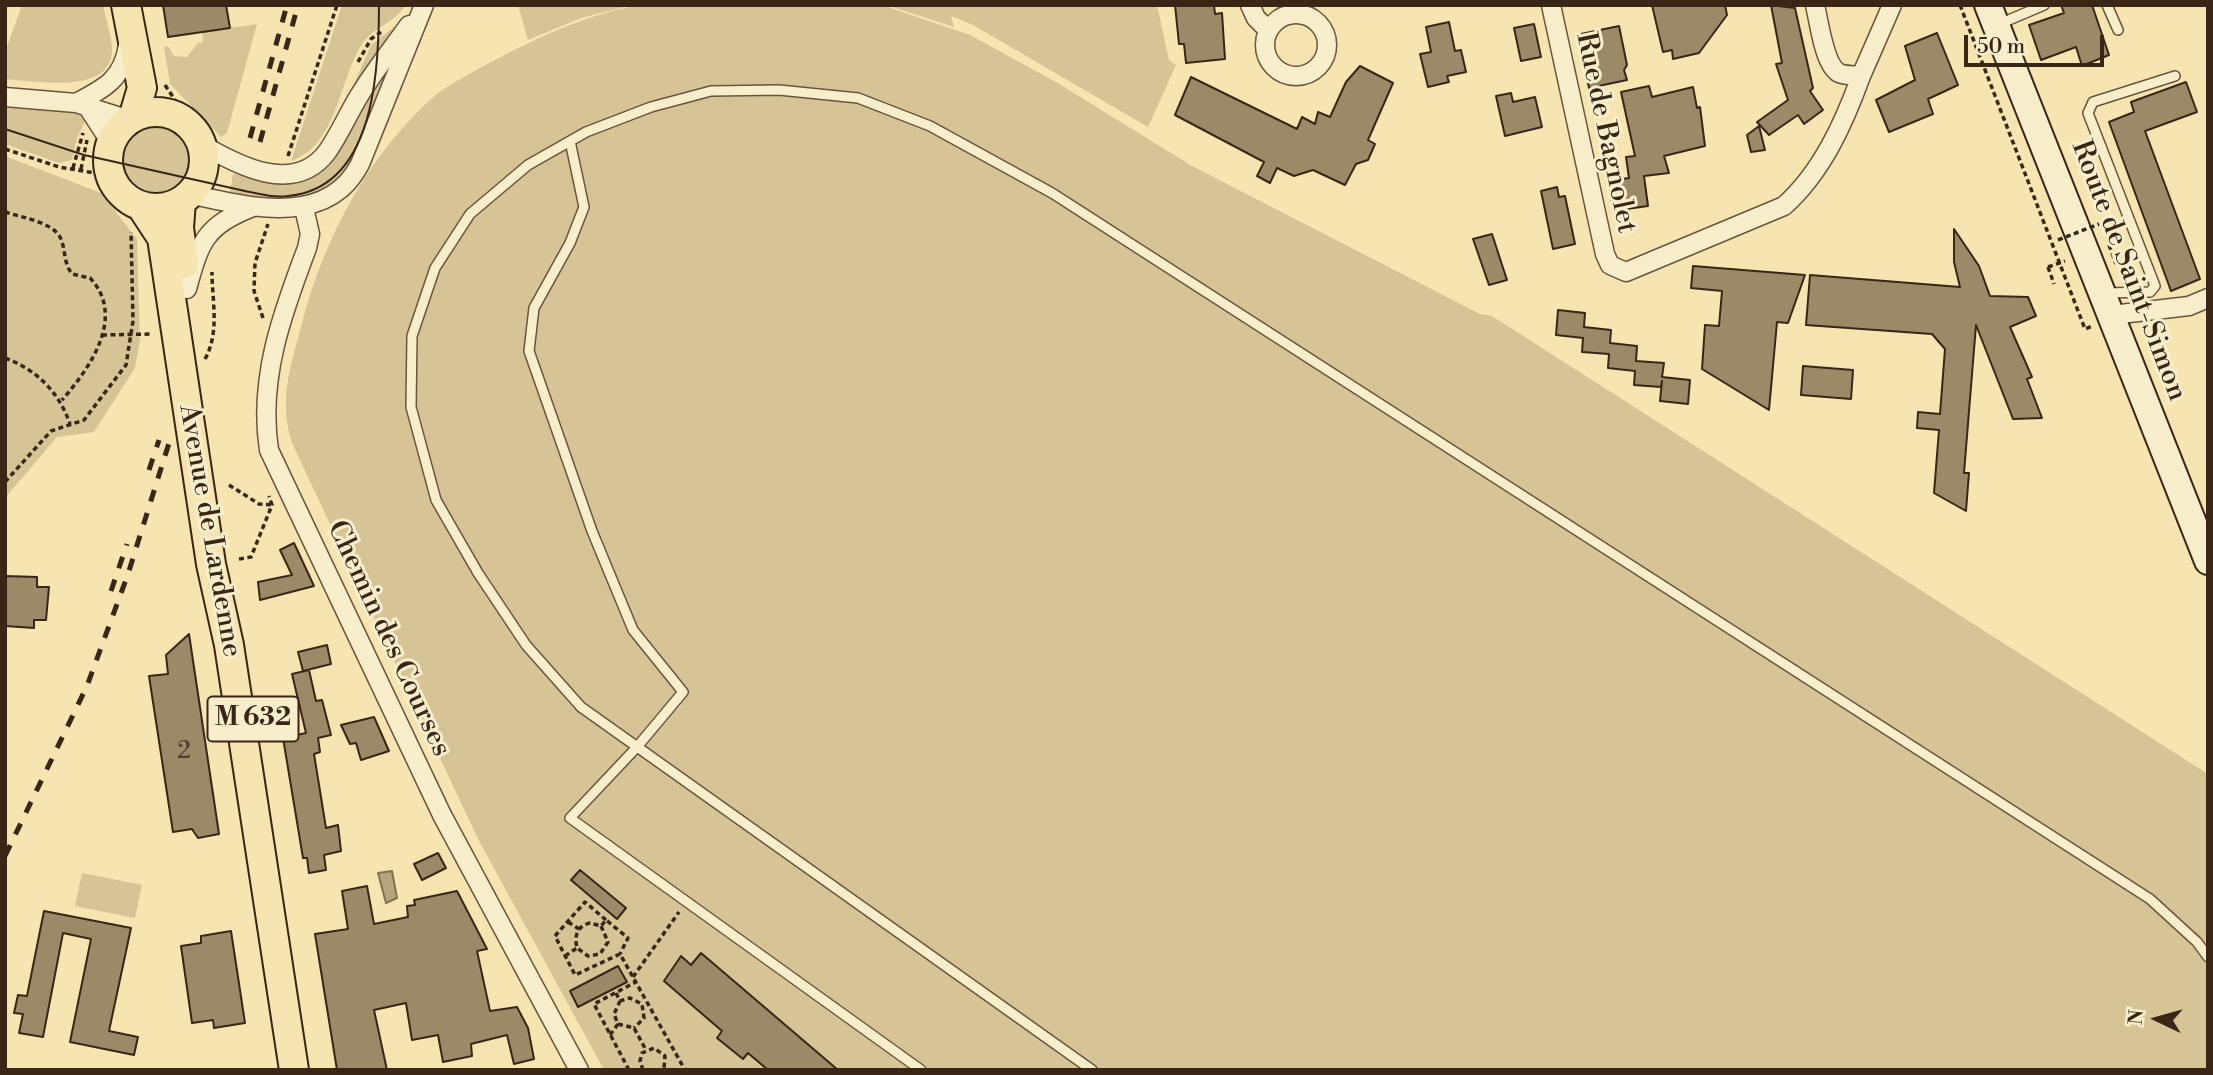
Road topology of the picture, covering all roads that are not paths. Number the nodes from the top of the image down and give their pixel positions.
1 (143, 5) edge
2 (423, 5) edge
3 (1250, 5) edge
4 (1551, 5) edge
5 (1815, 5) edge
6 (1892, 5) edge
7 (2044, 5) edge
8 (2107, 5) edge
9 (1992, 15) edge
10 (128, 18) edge
11 (1269, 30) dead end
12 (2118, 30) dead end
13 (1861, 76) junction
14 (2175, 76) dead end
15 (5, 97) edge
16 (84, 112) junction
17 (166, 114) junction
18 (132, 119) junction
19 (99, 141) junction
20 (570, 141) junction
21 (201, 144) junction
22 (185, 197) junction
23 (253, 207) junction
24 (304, 208) junction
25 (136, 216) junction
26 (187, 289) junction
27 (2208, 298) edge
28 (2107, 304) junction
29 (192, 375) junction
30 (2208, 561) edge
31 (637, 747) junction
32 (2208, 957) edge
33 (294, 1070) edge
34 (307, 1070) edge
35 (579, 1070) edge
36 (921, 1070) edge
37 (1092, 1070) edge

1 - 17 main road
2 - 21 street
2 - 24 street
3 - 11 street
4 - 13 street, Rue de Bagnolet
5 - 13 street
6 - 13 street
7 - 9 lane
8 - 12 lane
9 - 28 main road, Route de Saint-Simon
10 - 16 street
10 - 18 main road
14 - 28 lane
15 - 16 street
16 - 18 street
16 - 19 street
17 - 18 main road
17 - 21 main road
18 - 19 main road
19 - 25 main road
20 - 31 lane
20 - 31 lane
20 - 32 lane
21 - 22 main road
22 - 23 street
22 - 25 main road
22 - 26 main road, Avenue de Lardenne / M 632
23 - 24 street
23 - 26 street
24 - 35 street, Chemin des Courses
25 - 29 main road, Avenue de Lardenne
26 - 29 main road, Avenue de Lardenne / M 632
27 - 28 street
28 - 30 main road, Route de Saint-Simon
29 - 33 main road, Avenue de Lardenne / M 632
29 - 34 main road, Avenue de Lardenne / M 632
31 - 36 lane
31 - 37 lane

